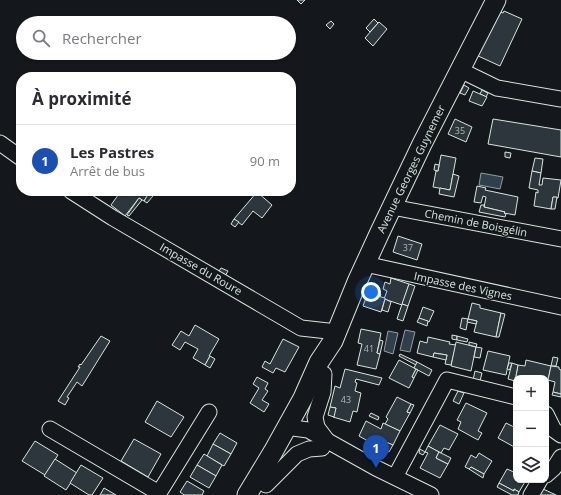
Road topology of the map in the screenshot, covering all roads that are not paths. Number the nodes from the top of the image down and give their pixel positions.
1 (496, 0) edge
2 (460, 70) junction
3 (561, 99) edge
4 (0, 144) edge
5 (16, 155) edge
6 (79, 196) edge
7 (392, 207) junction
8 (561, 239) edge
9 (365, 264) junction
10 (561, 307) edge
11 (335, 337) junction
12 (320, 371) junction
13 (513, 396) edge
14 (209, 412) dead end
15 (549, 420) edge
16 (50, 428) dead end
17 (297, 430) junction
18 (561, 435) edge
19 (325, 444) junction
20 (561, 457) edge
21 (549, 472) edge
22 (395, 477) junction
23 (538, 483) edge
24 (256, 489) edge
25 (408, 495) edge
26 (431, 495) edge
27 (531, 495) edge

1 - 2 main road, Avenue Georges Guynemer
2 - 3 street
2 - 7 main road, Avenue Georges Guynemer
4 - 5 street
6 - 11 street, Impasse du Roure
7 - 8 street, Chemin de Boisgélin
7 - 9 main road, Avenue Georges Guynemer
9 - 10 street, Impasse des Vignes
9 - 11 main road, Avenue Georges Guynemer
11 - 12 main road, Avenue Georges Guynemer
12 - 17 main road, Avenue Georges Guynemer
12 - 19 street
12 - 24 main road, Avenue Georges Guynemer
13 - 22 street
14 - 16 street
15 - 18 street
17 - 19 street
17 - 24 main road, Avenue Georges Guynemer
19 - 22 street
19 - 24 street
19 - 25 street
20 - 21 street
22 - 26 street
23 - 27 street

